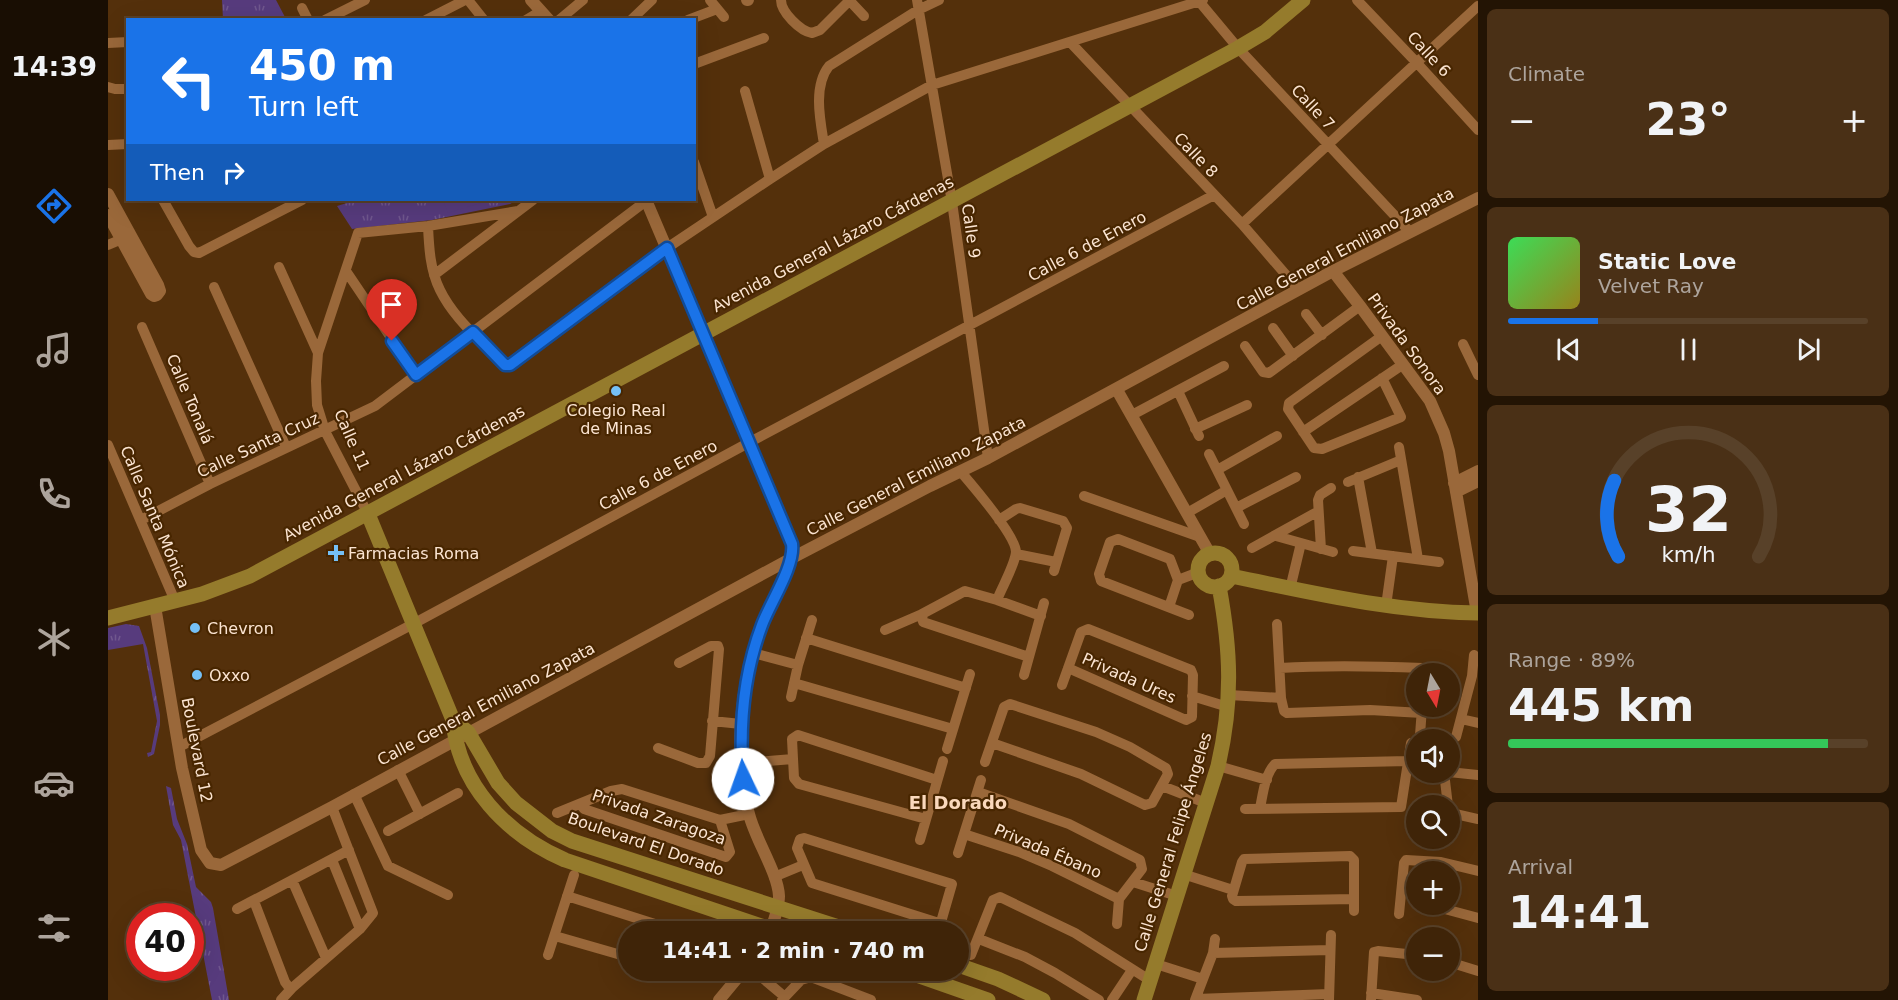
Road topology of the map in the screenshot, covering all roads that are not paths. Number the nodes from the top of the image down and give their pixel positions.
1 (365, 0) edge
2 (466, 0) edge
3 (531, 0) edge
4 (583, 0) edge
5 (652, 0) edge
6 (710, 0) edge
7 (849, 0) edge
8 (939, 0) edge
9 (1303, 0) edge
10 (1357, 0) edge
11 (781, 1) edge
12 (1200, 1) edge
13 (917, 5) edge
14 (1478, 6) edge
15 (302, 8) dead end
16 (545, 15) edge
17 (864, 16) dead end
18 (307, 18) edge
19 (329, 18) edge
20 (430, 18) edge
21 (482, 18) edge
22 (561, 18) edge
23 (633, 18) edge
24 (696, 18) edge
25 (764, 38) dead end
26 (126, 42) edge
27 (1070, 42) junction
28 (108, 43) edge
29 (1238, 48) junction
30 (696, 63) edge
31 (1417, 63) junction
32 (932, 85) junction
33 (108, 87) edge
34 (126, 89) edge
35 (745, 92) dead end
36 (1129, 106) junction
37 (1478, 130) edge
38 (126, 144) edge
39 (824, 144) junction
40 (108, 145) edge
41 (1328, 145) junction
42 (696, 168) edge
43 (770, 179) junction
44 (108, 194) edge
45 (1214, 195) junction
46 (1478, 198) edge
47 (164, 201) edge
48 (299, 201) edge
49 (532, 201) edge
50 (645, 201) edge
51 (646, 201) edge
52 (952, 202) junction
53 (518, 211) junction
54 (108, 215) edge
55 (713, 217) junction
56 (1242, 224) junction
57 (428, 226) junction
58 (1410, 232) junction
59 (126, 237) junction
60 (108, 245) edge
61 (667, 248) junction
62 (279, 267) dead end
63 (1333, 271) junction
64 (346, 272) junction
65 (435, 275) junction
66 (214, 287) dead end
67 (1299, 290) junction
68 (1360, 306) junction
69 (1306, 314) dead end
70 (969, 326) junction
71 (142, 327) dead end
72 (1273, 328) dead end
73 (473, 332) junction
74 (703, 333) junction
75 (1322, 335) junction
76 (1382, 336) junction
77 (1462, 344) dead end
78 (1245, 346) dead end
79 (318, 353) junction
80 (1293, 356) junction
81 (1402, 365) junction
82 (1224, 366) dead end
83 (416, 375) junction
84 (1478, 375) edge
85 (1382, 378) junction
86 (1117, 390) junction
87 (1178, 391) junction
88 (1246, 405) dead end
89 (1132, 415) junction
90 (325, 431) junction
91 (1303, 432) junction
92 (1277, 436) dead end
93 (750, 442) junction
94 (108, 445) edge
95 (286, 447) junction
96 (1399, 447) dead end
97 (1209, 454) dead end
98 (988, 458) junction
99 (1401, 460) junction
100 (1217, 470) junction
101 (1478, 471) edge
102 (961, 472) junction
103 (1296, 477) dead end
104 (1478, 481) edge
105 (210, 484) junction
106 (1455, 487) junction
107 (1331, 488) dead end
108 (1227, 490) junction
109 (1084, 496) dead end
110 (1236, 508) junction
111 (1317, 512) junction
112 (1186, 513) junction
113 (368, 514) junction
114 (141, 520) junction
115 (999, 520) junction
116 (1244, 524) dead end
117 (1276, 536) junction
118 (1200, 537) junction
119 (1301, 543) junction
120 (1252, 548) dead end
121 (1321, 549) junction
122 (1353, 550) dead end
123 (1334, 552) dead end
124 (1372, 553) junction
125 (1016, 554) junction
126 (1210, 554) junction
127 (1393, 556) junction
128 (792, 558) junction
129 (1418, 559) junction
130 (1438, 562) dead end
131 (1199, 572) junction
132 (1178, 580) junction
133 (1225, 581) junction
134 (1475, 582) edge
135 (1290, 589) junction
136 (997, 600) junction
137 (175, 601) junction
138 (1044, 603) dead end
139 (155, 606) junction
140 (1386, 606) junction
141 (1168, 607) junction
142 (1477, 613) edge
143 (922, 614) junction
144 (1189, 615) dead end
145 (1041, 616) junction
146 (108, 618) edge
147 (812, 620) dead end
148 (413, 624) junction
149 (1276, 624) dead end
150 (885, 630) dead end
151 (806, 638) junction
152 (753, 653) junction
153 (1474, 655) dead end
154 (1029, 657) junction
155 (679, 663) dead end
156 (798, 665) junction
157 (1406, 667) edge
158 (1068, 668) junction
159 (1280, 668) junction
160 (970, 674) dead end
161 (1024, 675) dead end
162 (1475, 677) edge
163 (794, 682) junction
164 (1062, 685) dead end
165 (966, 688) junction
166 (1192, 696) junction
167 (791, 697) dead end
168 (1281, 698) junction
169 (1229, 701) junction
170 (1406, 710) edge
171 (1461, 719) junction
172 (453, 720) junction
173 (712, 721) junction
174 (1478, 723) edge
175 (741, 724) junction
176 (953, 729) junction
177 (1458, 729) edge
178 (468, 732) junction
179 (454, 740) junction
180 (992, 743) junction
181 (179, 747) junction
182 (658, 748) dead end
183 (947, 749) dead end
184 (793, 759) junction
185 (943, 761) dead end
186 (1406, 761) edge
187 (985, 762) dead end
188 (742, 763) junction
189 (1218, 766) junction
190 (398, 770) junction
191 (1460, 773) edge
192 (1478, 775) edge
193 (1406, 778) edge
194 (937, 780) junction
195 (981, 780) dead end
196 (1267, 780) junction
197 (1162, 786) junction
198 (978, 792) junction
199 (458, 793) dead end
200 (354, 794) junction
201 (1206, 803) junction
202 (580, 804) junction
203 (332, 807) junction
204 (1260, 808) junction
205 (1245, 809) dead end
206 (557, 813) dead end
207 (420, 814) junction
208 (748, 814) junction
209 (1460, 815) edge
210 (926, 819) junction
211 (1478, 819) edge
212 (720, 820) junction
213 (388, 831) dead end
214 (964, 834) junction
215 (920, 840) dead end
216 (349, 850) junction
217 (958, 854) dead end
218 (332, 860) junction
219 (210, 863) joint
220 (803, 865) junction
221 (1478, 871) edge
222 (1184, 874) junction
223 (574, 875) dead end
224 (774, 877) junction
225 (292, 880) junction
226 (1133, 882) junction
227 (1233, 890) junction
228 (448, 895) dead end
229 (567, 896) junction
230 (1177, 896) junction
231 (1119, 899) junction
232 (1354, 899) junction
233 (254, 901) junction
234 (1400, 902) junction
235 (1406, 903) edge
236 (777, 907) junction
237 (237, 909) dead end
238 (1354, 911) dead end
239 (1460, 913) edge
240 (1399, 914) dead end
241 (1478, 918) edge
242 (645, 921) edge
243 (744, 921) edge
244 (775, 921) edge
245 (820, 921) edge
246 (1117, 924) dead end
247 (360, 929) junction
248 (1331, 934) dead end
249 (555, 936) junction
250 (979, 939) junction
251 (1215, 939) dead end
252 (1330, 950) junction
253 (1213, 953) junction
254 (618, 954) edge
255 (1406, 954) edge
256 (548, 955) dead end
257 (971, 955) dead end
258 (326, 958) junction
259 (1156, 964) junction
260 (1460, 965) edge
261 (969, 969) edge
262 (1132, 970) junction
263 (1478, 970) edge
264 (1203, 979) junction
265 (735, 981) edge
266 (765, 981) edge
267 (934, 981) edge
268 (1150, 981) junction
269 (292, 988) junction
270 (1329, 997) edge
271 (1371, 997) edge
272 (784, 998) edge
273 (1195, 999) edge
274 (281, 1000) edge
275 (719, 1000) edge
276 (871, 1000) edge
277 (988, 1000) edge
278 (1043, 1000) edge
279 (1099, 1000) edge
280 (1112, 1000) edge
281 (1144, 1000) edge
282 (1417, 1000) edge

1 - 19 street
2 - 20 street
2 - 21 street
3 - 16 street
4 - 22 street
5 - 23 street
6 - 24 street
7 - 11 street
7 - 17 street
8 - 13 street
9 - 29 main road, Avenida General Lázaro Cárdenas
10 - 31 street, Calle 6
12 - 27 street
12 - 29 street, Calle 7
13 - 32 street, Calle 9
13 - 39 street
14 - 31 street
15 - 18 street
25 - 30 street
26 - 28 street
27 - 32 street
27 - 36 street, Calle 8
29 - 36 main road, Avenida General Lázaro Cárdenas
29 - 41 street, Calle 7
31 - 37 street, Calle 6
31 - 41 street
32 - 39 street
32 - 52 street, Calle 9
33 - 34 street
35 - 43 street
36 - 45 street, Calle 8
36 - 52 main road, Avenida General Lázaro Cárdenas
38 - 40 street
39 - 43 street
41 - 56 street
41 - 58 street, Calle 7
42 - 55 street
43 - 55 street
44 - 59 street
45 - 56 street, Calle 8
45 - 70 street, Calle 6 de Enero
46 - 58 street, Calle General Emiliano Zapata
47 - 48 street
49 - 53 street
50 - 73 street, Calle Santa Cruz
51 - 61 street
52 - 70 street, Calle 9
52 - 74 main road, Avenida General Lázaro Cárdenas
53 - 57 street
53 - 65 street
54 - 59 street
55 - 61 street
56 - 67 street, Calle 8
57 - 64 street, Calle 11
57 - 65 street
58 - 63 street, Calle General Emiliano Zapata
59 - 60 street
61 - 73 street
61 - 74 street
62 - 79 street
63 - 67 street, Calle General Emiliano Zapata
63 - 68 street, Privada Sonora
64 - 79 street, Calle 11
64 - 83 street
65 - 73 street
66 - 95 street
67 - 86 street, Calle General Emiliano Zapata
68 - 75 street
68 - 76 street, Privada Sonora
69 - 75 street
70 - 93 street, Calle 6 de Enero
70 - 98 street, Calle 9
71 - 105 street, Calle Tonalá
72 - 80 street
73 - 83 street, Calle Santa Cruz
74 - 93 street
74 - 113 main road, Avenida General Lázaro Cárdenas
75 - 80 street
76 - 81 street, Privada Sonora
76 - 91 street
77 - 84 street
78 - 80 street
79 - 90 street, Calle 11
81 - 85 street
81 - 106 street, Privada Sonora
82 - 87 street
83 - 90 street, Calle Santa Cruz
85 - 91 street
85 - 91 street
86 - 89 street
86 - 98 street, Calle General Emiliano Zapata
87 - 88 street
87 - 89 street
89 - 112 street
90 - 95 street, Calle Santa Cruz
90 - 113 street, Calle 11
92 - 100 street
93 - 128 street
93 - 148 street, Calle 6 de Enero
94 - 114 street, Calle Santa Mónica
95 - 105 street, Calle Santa Cruz
96 - 99 street
97 - 100 street
98 - 102 street, Calle General Emiliano Zapata
99 - 124 street
99 - 129 street
100 - 108 street
101 - 106 street
102 - 115 street
102 - 128 street, Calle General Emiliano Zapata
103 - 110 street
104 - 106 street
105 - 114 street, Calle Santa Cruz
106 - 134 street, Privada Sonora
107 - 111 street
108 - 110 street
108 - 112 street
109 - 118 street
110 - 116 street
111 - 117 street
111 - 121 street
112 - 118 street
113 - 137 main road, Avenida General Lázaro Cárdenas
113 - 148 main road, Calle 11
114 - 137 street, Calle Santa Mónica
115 - 125 street
115 - 125 street
117 - 119 street
117 - 120 street
118 - 126 street
119 - 121 street
119 - 135 street
121 - 123 street
122 - 124 street
124 - 127 street
125 - 136 street
126 - 131 main road
126 - 133 main road
127 - 129 street
127 - 140 street
128 - 152 street
128 - 178 street, Calle General Emiliano Zapata
129 - 130 street
131 - 132 street
131 - 133 main road
132 - 141 street
132 - 141 street
133 - 135 main road
133 - 169 main road, Calle General Felipe Ángeles
134 - 142 street, Privada Sonora
135 - 140 main road
136 - 143 street
136 - 145 street
137 - 139 main road, Avenida General Lázaro Cárdenas
138 - 145 street
139 - 146 main road, Avenida General Lázaro Cárdenas
139 - 181 street, Boulevard 12
140 - 142 main road
141 - 144 street
143 - 150 street
143 - 154 street
145 - 154 street
147 - 151 street
148 - 172 main road, Calle 11
148 - 181 street, Calle 6 de Enero
149 - 159 street
151 - 156 street
151 - 165 street
152 - 156 street
152 - 175 street
153 - 162 street
154 - 161 street
155 - 173 street
156 - 163 street
157 - 159 street
158 - 164 street, Privada Ures
158 - 166 street, Privada Ures
158 - 166 street, Privada Ures
159 - 168 street
160 - 165 street
162 - 171 street
163 - 167 street
163 - 176 street
165 - 176 street
166 - 169 street, Privada Ures
168 - 169 street, Privada Ures
168 - 170 street
169 - 189 main road, Calle General Felipe Ángeles
171 - 174 street
171 - 177 street
172 - 178 main road, Calle 11
172 - 179 main road, Calle 11
173 - 175 street
173 - 182 street
175 - 188 street
176 - 183 street
178 - 179 street, Calle General Emiliano Zapata
178 - 236 main road, Boulevard El Dorado
179 - 190 street, Calle General Emiliano Zapata
179 - 243 main road
180 - 187 street
180 - 197 street
180 - 197 street
181 - 219 street, Boulevard 12
184 - 188 street
184 - 194 street
184 - 210 street
185 - 194 street
186 - 196 street
188 - 208 street
189 - 196 street
189 - 201 main road, Calle General Felipe Ángeles
190 - 200 street, Calle General Emiliano Zapata
190 - 207 street
191 - 192 street
193 - 204 street
194 - 210 street
195 - 198 street
196 - 204 street
197 - 201 street
198 - 214 street
198 - 226 street, Privada Ébano
199 - 207 street
200 - 203 street, Calle General Emiliano Zapata
200 - 228 street
201 - 222 main road, Calle General Felipe Ángeles
202 - 206 street, Privada Zaragoza
202 - 212 street, Privada Zaragoza
202 - 212 street, Privada Zaragoza
203 - 216 street
203 - 219 street, Calle General Emiliano Zapata
204 - 205 street
207 - 213 street
208 - 212 street, Privada Zaragoza
208 - 224 street
209 - 211 street
210 - 215 street
214 - 217 street
214 - 231 street, Privada Ébano
216 - 218 street
216 - 247 street
218 - 225 street
218 - 247 street
220 - 220 street
220 - 224 street
221 - 234 street
222 - 227 street
222 - 230 main road, Calle General Felipe Ángeles
223 - 229 street
224 - 236 street
225 - 233 street
225 - 258 street
226 - 230 street
226 - 231 street
227 - 232 street
227 - 232 street
229 - 242 street
229 - 249 street
230 - 259 main road, Calle General Felipe Ángeles
231 - 246 street
232 - 238 street
233 - 237 street
233 - 269 street
234 - 235 street
234 - 240 street
236 - 244 street
236 - 245 main road, Boulevard El Dorado
239 - 241 street
247 - 258 street
248 - 252 street
249 - 254 street
249 - 256 street
250 - 257 street
250 - 262 street
250 - 279 street
251 - 253 street
252 - 253 street
252 - 270 street
253 - 264 street
255 - 271 street
258 - 269 street
259 - 264 street
259 - 268 main road, Calle General Felipe Ángeles
260 - 263 street
261 - 278 main road
262 - 268 street
262 - 280 street
264 - 273 street
265 - 275 street
266 - 272 street
267 - 277 main road
268 - 281 main road, Calle General Felipe Ángeles
269 - 274 street
270 - 273 street
271 - 282 street
272 - 276 street

